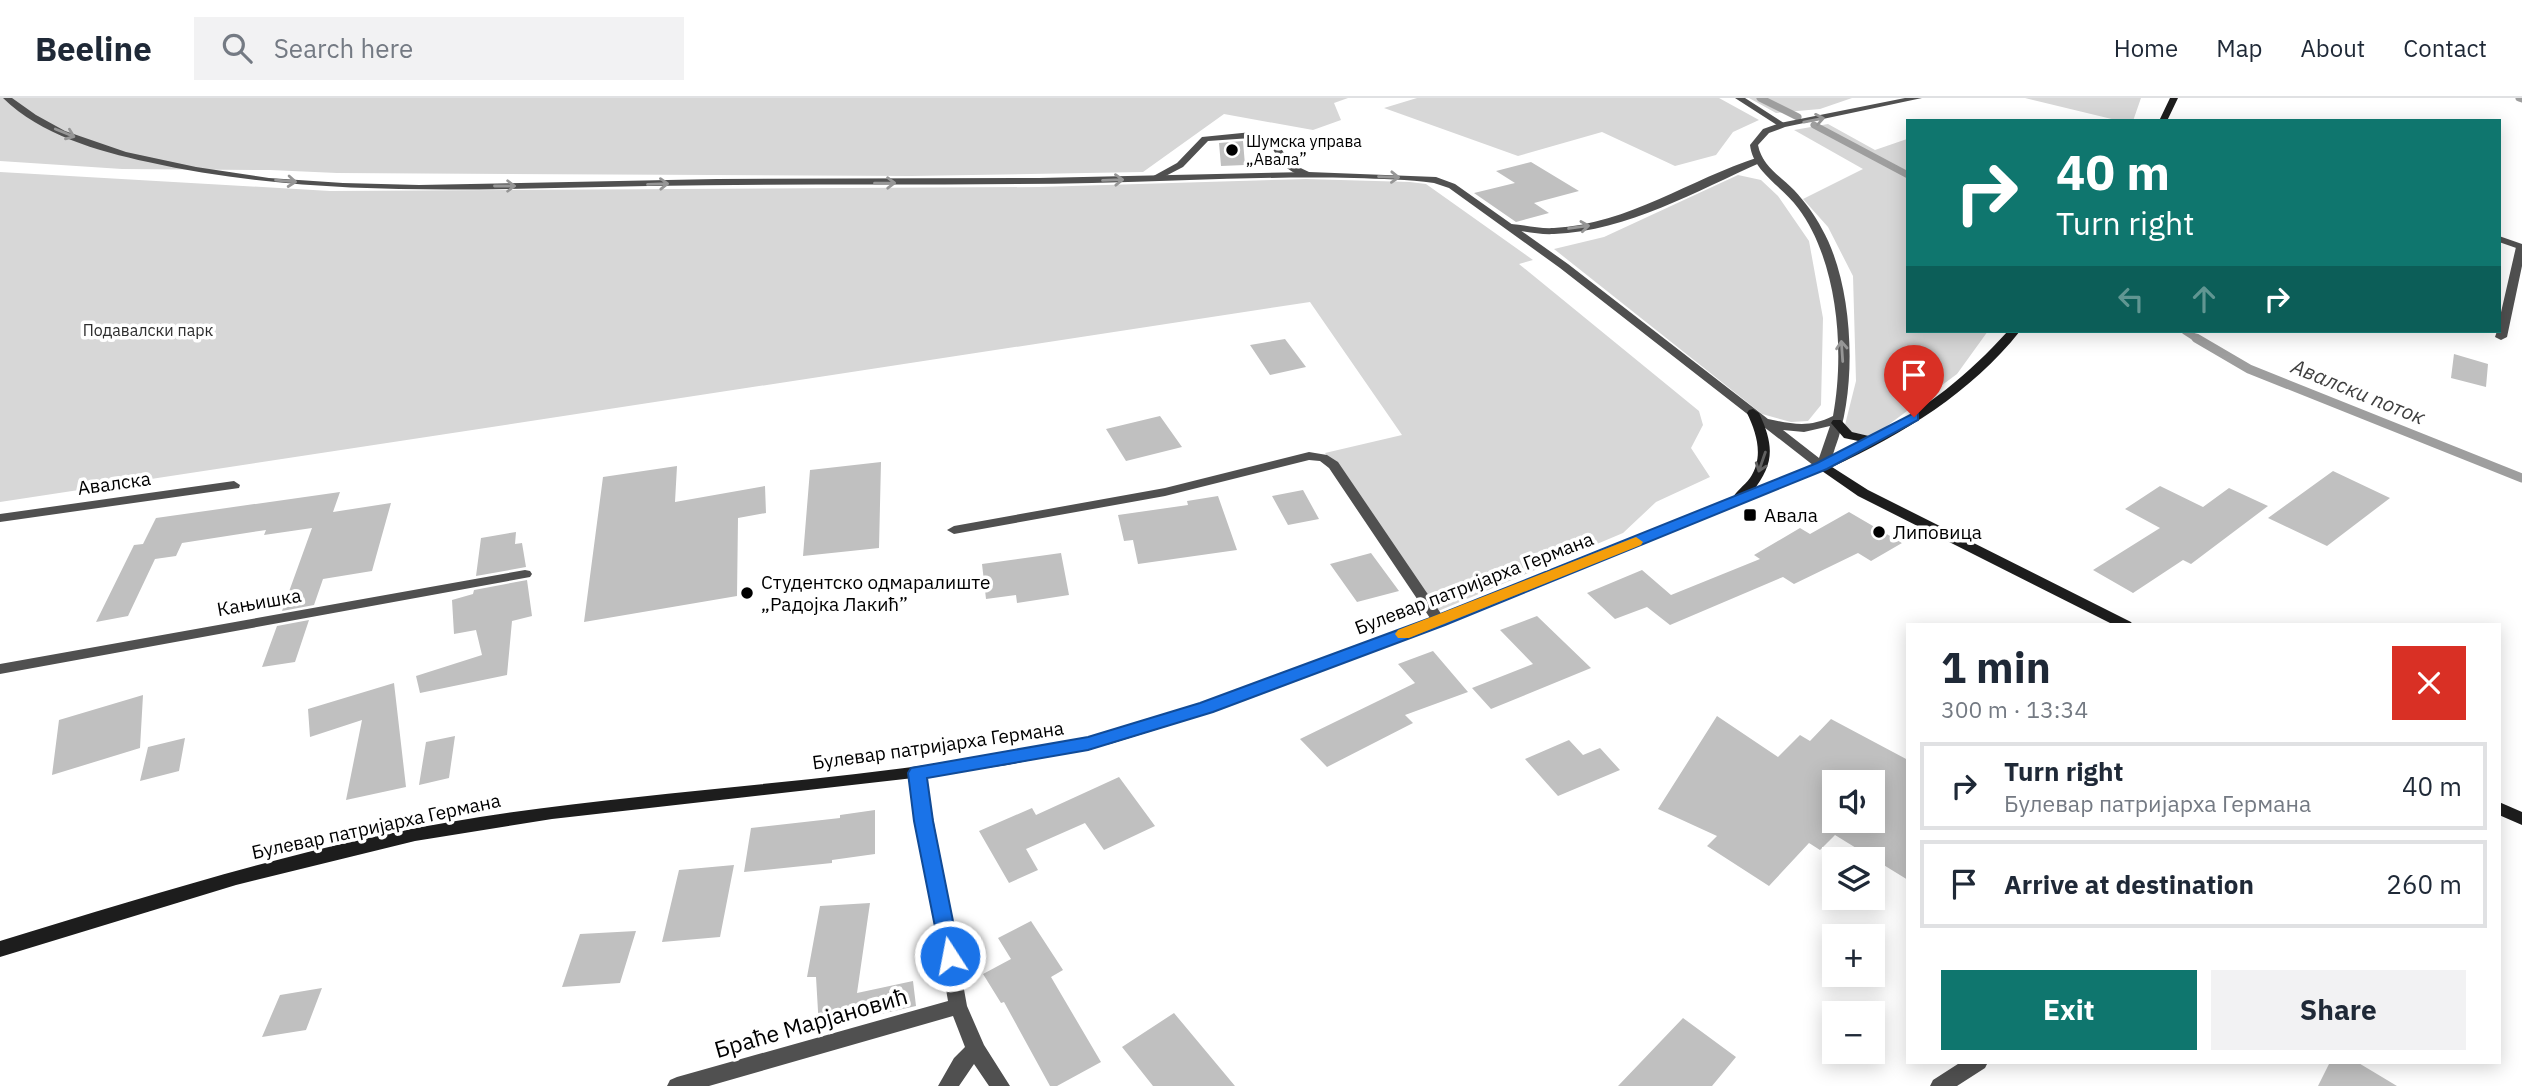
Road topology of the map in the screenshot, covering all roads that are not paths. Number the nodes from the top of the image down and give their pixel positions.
1 (7, 98) edge
2 (1739, 98) edge
3 (1918, 98) edge
4 (2174, 98) edge
5 (2164, 119) edge
6 (1783, 125) junction
7 (1759, 160) junction
8 (1306, 174) junction
9 (1153, 179) junction
10 (1511, 227) junction
11 (2501, 240) edge
12 (2522, 247) edge
13 (2012, 333) edge
14 (2501, 337) dead end
15 (1756, 416) junction
16 (1838, 421) junction
17 (1874, 440) junction
18 (1822, 466) junction
19 (234, 485) dead end
20 (1731, 503) junction
21 (0, 518) edge
22 (954, 530) dead end
23 (525, 574) dead end
24 (1439, 621) junction
25 (2122, 623) edge
26 (0, 669) edge
27 (917, 773) junction
28 (2501, 809) edge
29 (2522, 820) edge
30 (0, 949) edge
31 (958, 1006) junction
32 (976, 1050) junction
33 (1975, 1064) edge
34 (677, 1086) edge
35 (948, 1086) edge
36 (1000, 1086) edge
37 (1940, 1086) edge

1 -> 9 street
2 - 6 street
6 -> 3 street
4 - 5 main road
6 - 7 street
10 -> 7 street
16 -> 7 street
8 - 9 street
8 - 9 street
8 -> 10 street
10 - 15 street
11 - 12 street
12 - 14 street
13 - 17 main road, Булевар патријарха Германа
15 - 16 street
15 - 18 street
15 -> 20 main road
16 - 17 main road
16 - 18 street
17 - 18 main road, Булевар патријарха Германа
18 - 20 main road, Булевар патријарха Германа
18 - 25 main road
19 - 21 street, Авалска
20 - 24 main road, Булевар патријарха Германа
22 - 24 street
23 - 26 street, Кањишка
24 - 27 main road, Булевар патријарха Германа
27 - 30 main road, Булевар патријарха Германа
27 - 31 street
28 - 29 main road
31 - 32 street
31 - 34 street, Браће Марјановић
32 - 35 street
32 - 36 street
33 - 37 street

